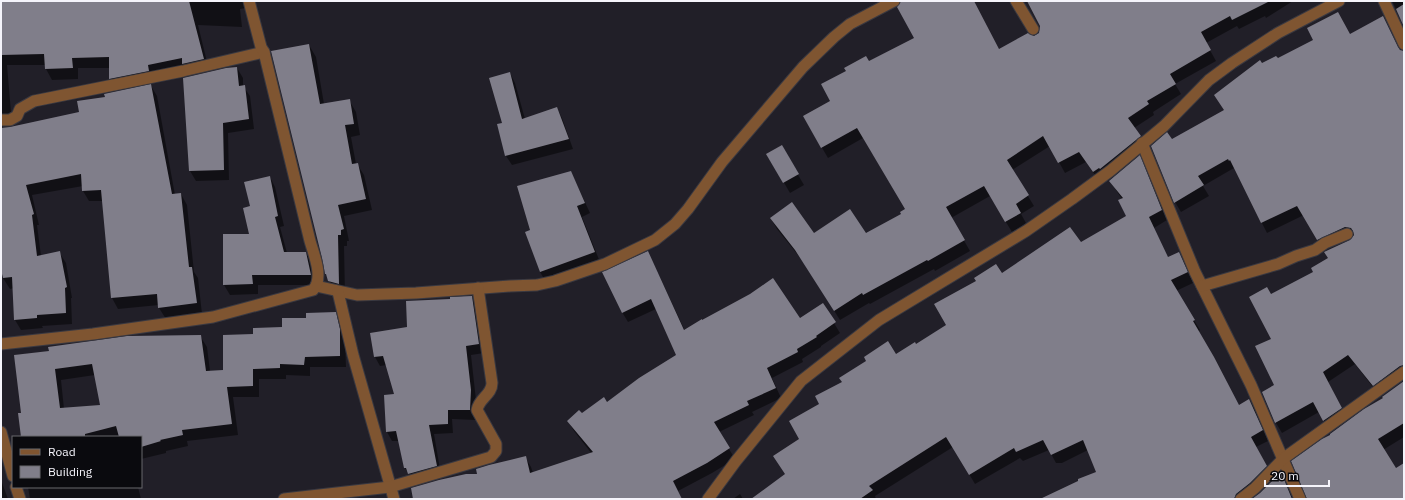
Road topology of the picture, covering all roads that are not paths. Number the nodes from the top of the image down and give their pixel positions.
1 (249, 1) edge
2 (894, 1) edge
3 (1016, 1) edge
4 (1339, 1) edge
5 (1384, 1) edge
6 (1033, 29) dead end
7 (1404, 44) edge
8 (264, 52) junction
9 (1, 120) edge
10 (1142, 143) junction
11 (1347, 234) dead end
12 (316, 286) junction
13 (1202, 286) junction
14 (478, 288) junction
15 (338, 292) junction
16 (1, 344) edge
17 (1404, 372) edge
18 (1, 432) edge
19 (1284, 458) junction
20 (12, 472) edge
21 (390, 487) junction
22 (16, 488) edge
23 (20, 499) edge
24 (284, 499) edge
25 (394, 499) edge
26 (708, 499) edge
27 (1241, 499) edge
28 (1300, 499) edge

1 - 8 street
2 - 14 street
3 - 6 street
4 - 10 street
5 - 7 street
8 - 9 street
8 - 12 street
10 - 13 street
10 - 26 street
11 - 13 street
12 - 15 street
12 - 16 street
13 - 19 street
14 - 15 street
14 - 21 street
15 - 21 street
17 - 19 street
18 - 20 street
19 - 27 street
19 - 28 street
21 - 24 street
21 - 25 street
22 - 23 street

